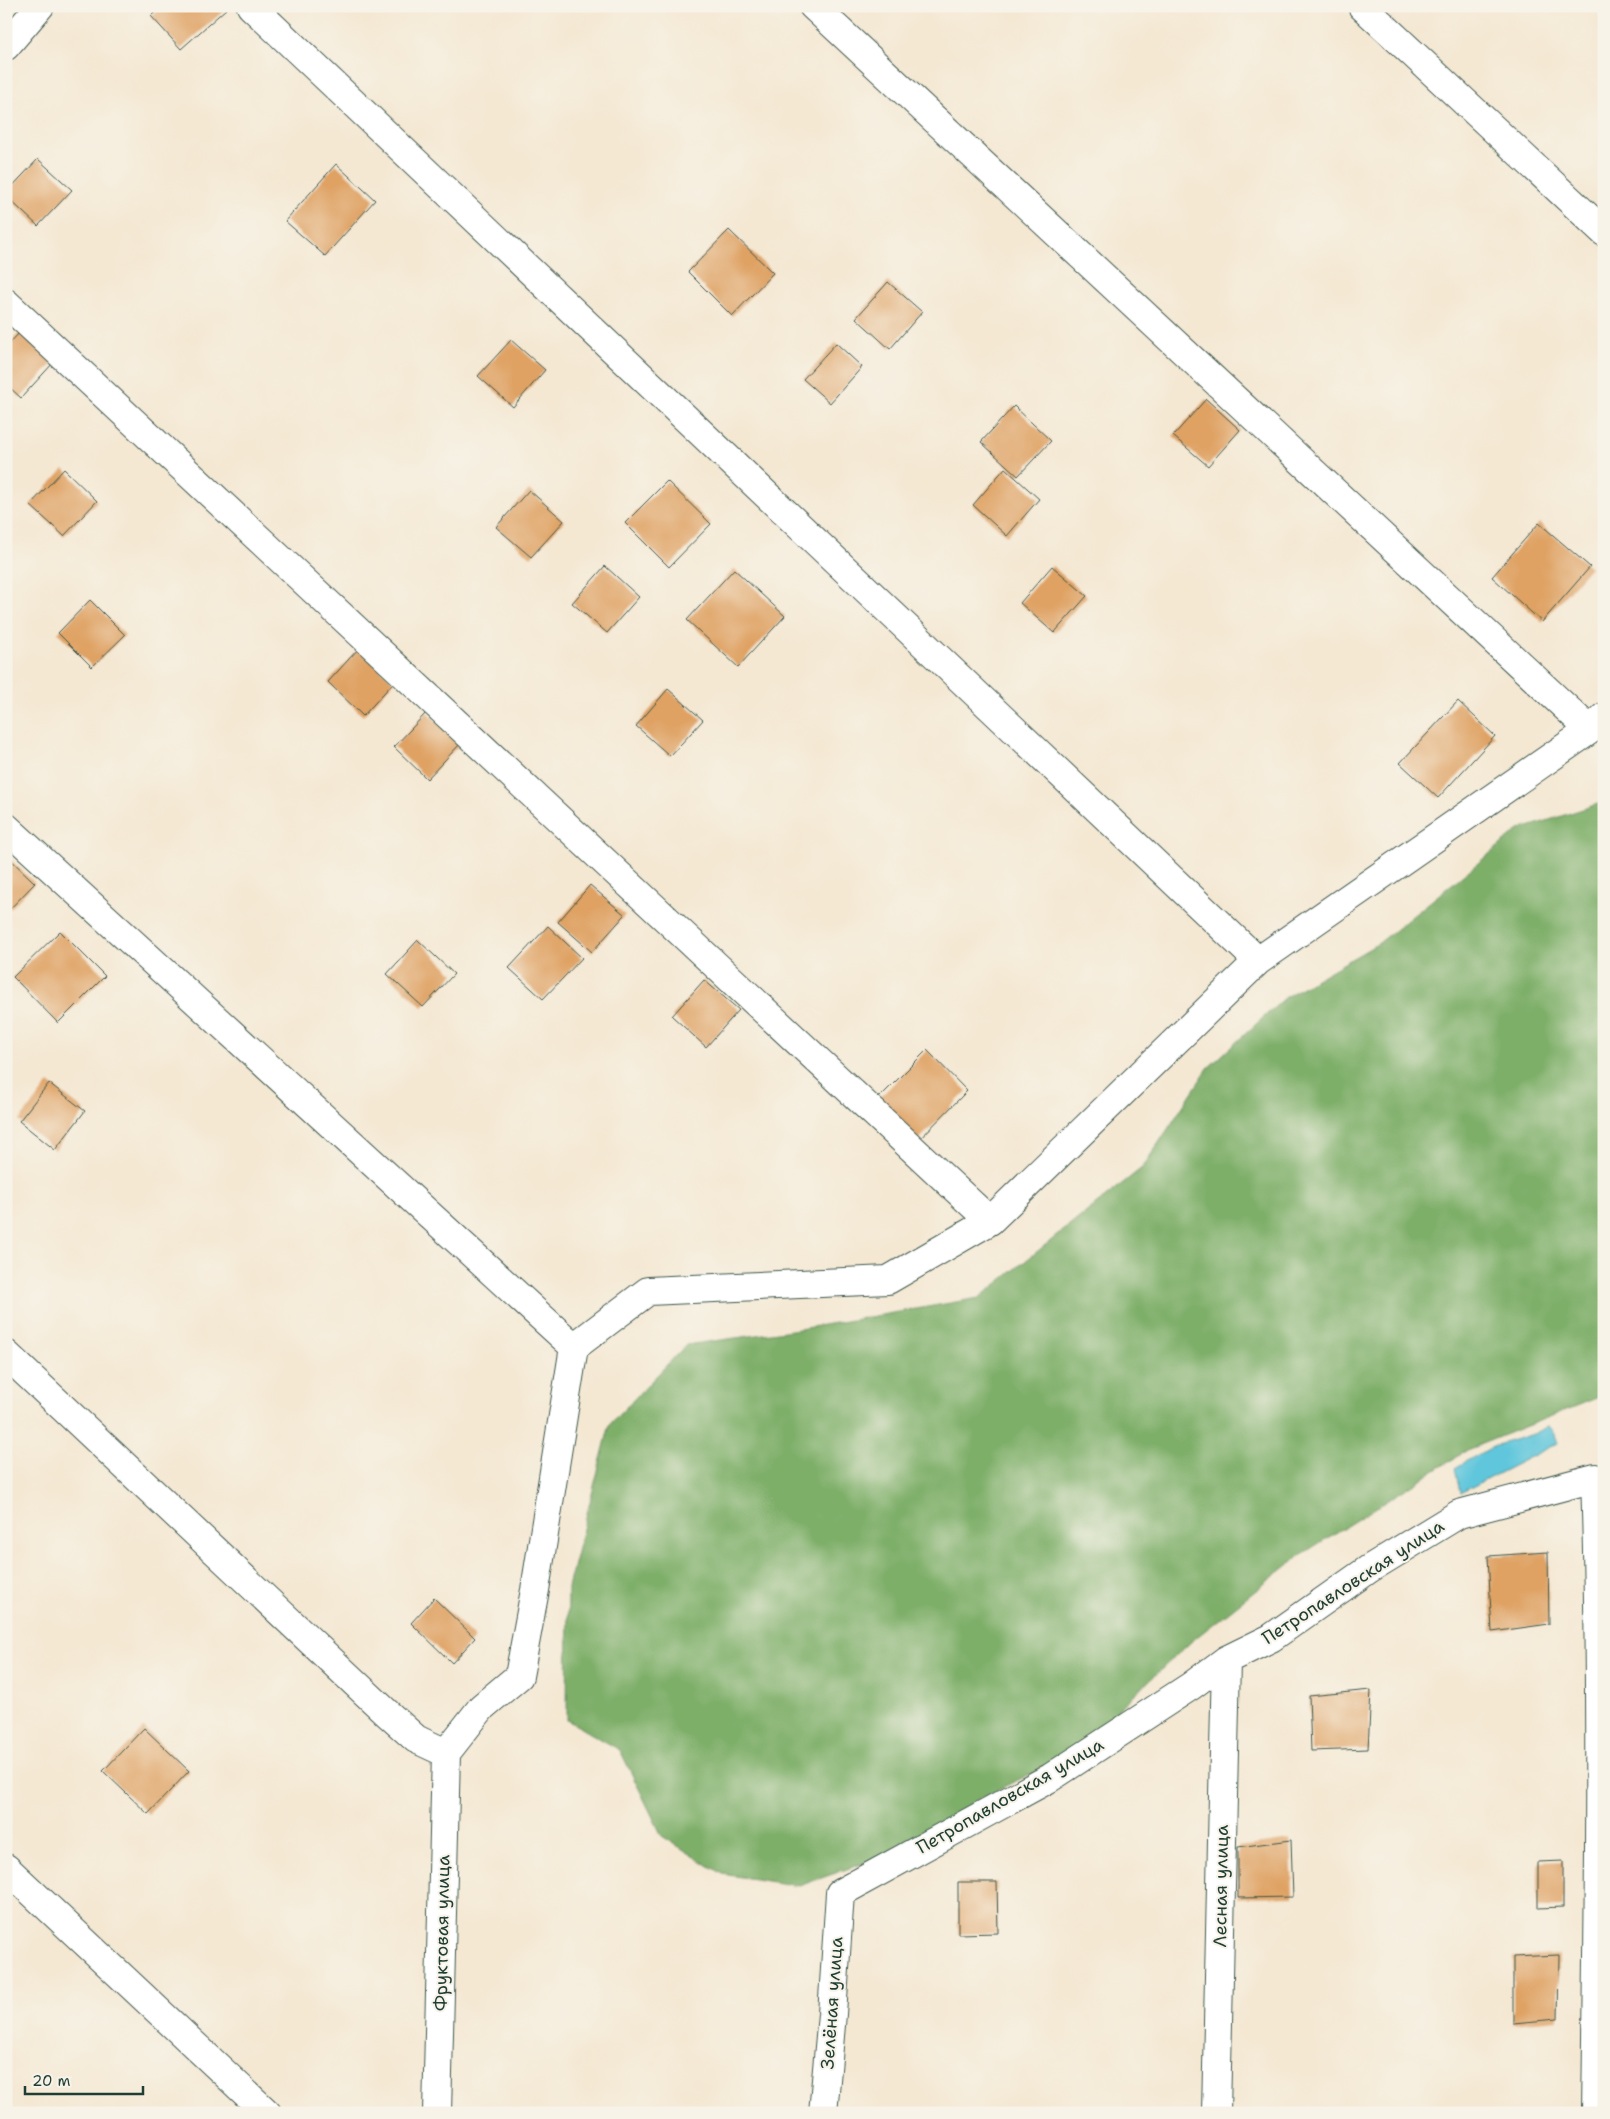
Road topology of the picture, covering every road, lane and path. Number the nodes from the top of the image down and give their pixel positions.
1 (40, 6) edge
2 (251, 6) edge
3 (813, 6) edge
4 (1362, 6) edge
5 (6, 46) edge
6 (1604, 232) edge
7 (6, 304) edge
8 (1597, 723) edge
9 (6, 827) edge
10 (1258, 961) junction
11 (990, 1220) junction
12 (574, 1347) junction
13 (6, 1354) edge
14 (1226, 1660) junction
15 (446, 1753) junction
16 (6, 1868) edge
17 (840, 1893) joint
18 (267, 2113) edge
19 (437, 2113) edge
20 (823, 2113) edge
21 (1216, 2113) edge
22 (1596, 2113) edge

1 - 5 street
2 - 10 street
3 - 8 street
4 - 6 street
7 - 11 street
8 - 10 street
9 - 12 street
10 - 11 street
11 - 12 street
12 - 15 street
13 - 15 street
14 - 17 street, Петропавловская улица
14 - 21 street, Лесная улица
14 - 22 street, Петропавловская улица
15 - 19 street, Фруктовая улица
16 - 18 street
17 - 20 street, Зелёная улица

